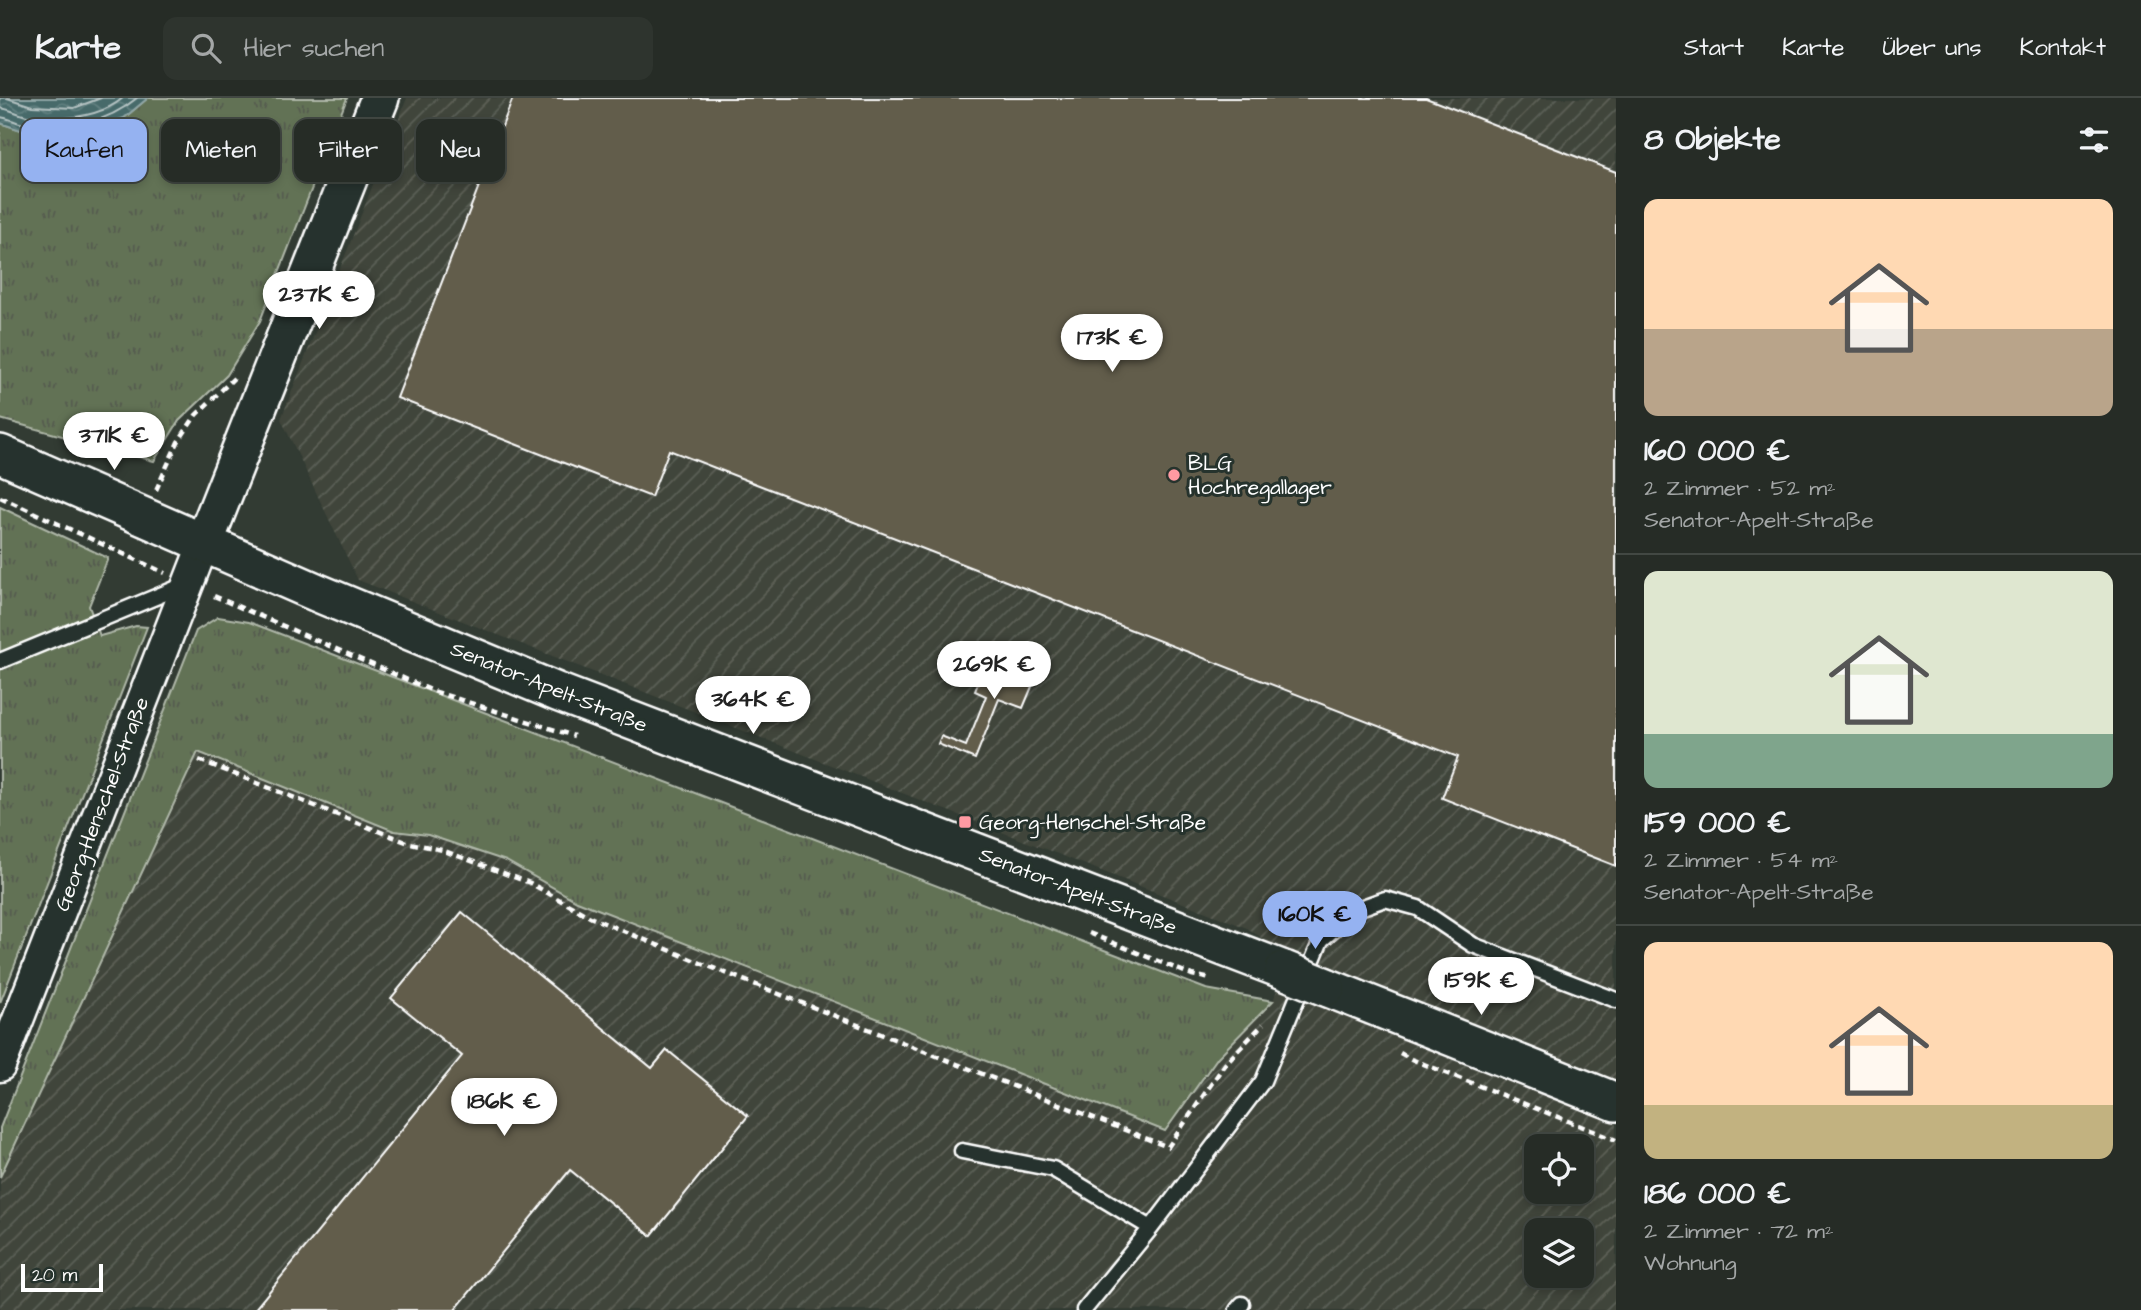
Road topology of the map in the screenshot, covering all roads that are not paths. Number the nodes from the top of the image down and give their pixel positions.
1 (380, 98) edge
2 (0, 454) edge
3 (204, 542) junction
4 (188, 584) junction
5 (0, 661) edge
6 (1616, 1000) edge
7 (0, 1066) edge
8 (1616, 1102) edge
9 (962, 1151) dead end
10 (1150, 1228) junction
11 (1084, 1310) edge

1 - 3 street
2 - 3 street, Senator-Apelt-Straße
3 - 4 street, Georg-Henschel-Straße
3 - 8 street, Senator-Apelt-Straße, bridge
4 - 5 lane
4 - 7 street, Georg-Henschel-Straße
6 - 10 lane
9 - 10 lane
10 - 11 lane

